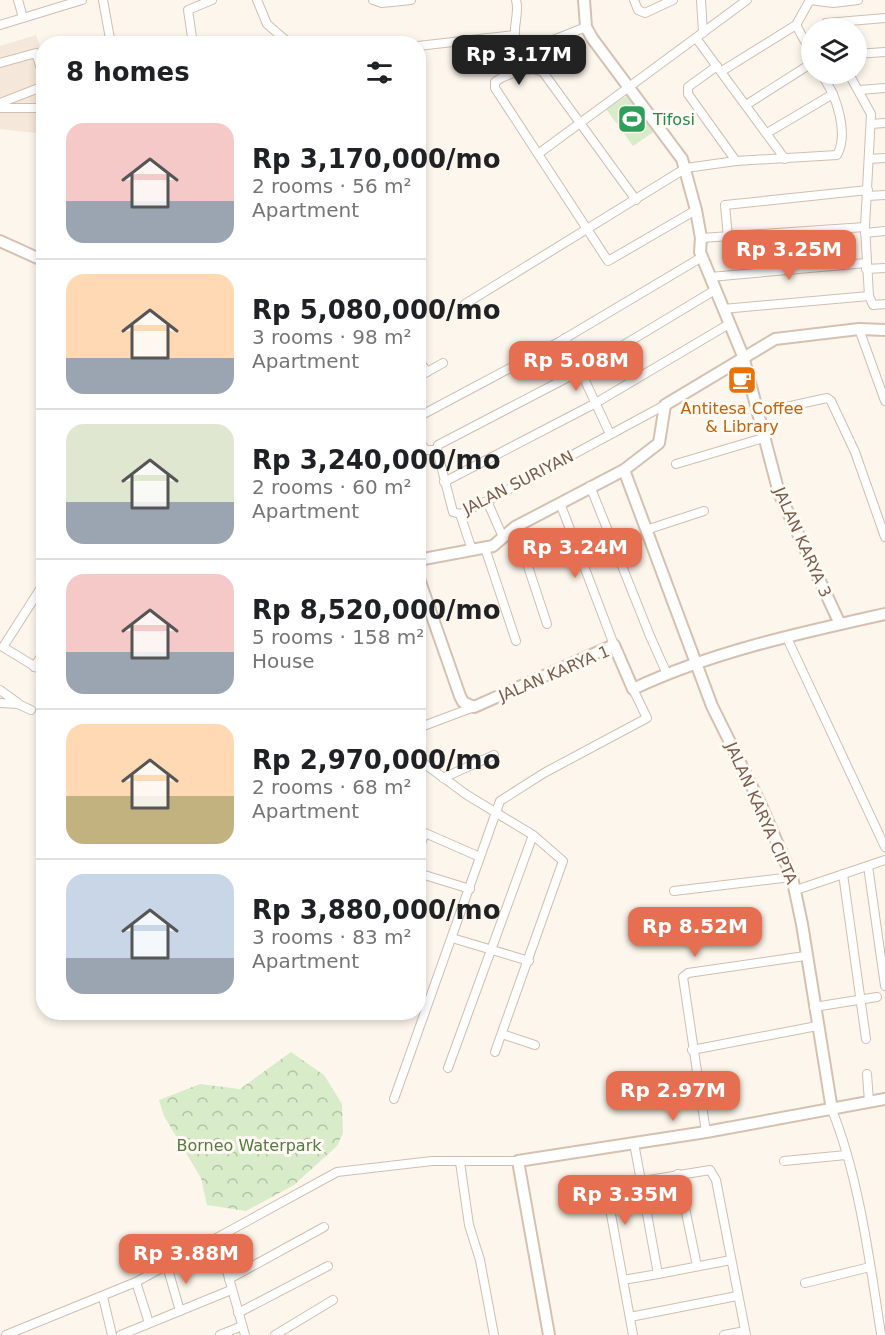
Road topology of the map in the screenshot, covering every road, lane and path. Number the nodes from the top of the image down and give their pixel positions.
1 (18, 0) edge
2 (81, 0) edge
3 (103, 0) edge
4 (257, 0) edge
5 (372, 0) edge
6 (411, 0) edge
7 (516, 0) edge
8 (584, 0) edge
9 (634, 0) edge
10 (674, 0) edge
11 (701, 0) edge
12 (858, 0) edge
13 (208, 1) edge
14 (746, 1) edge
15 (23, 18) junction
16 (885, 18) edge
17 (867, 20) edge
18 (0, 25) edge
19 (796, 25) junction
20 (586, 27) junction
21 (801, 34) edge
22 (700, 35) junction
23 (110, 36) edge
24 (191, 36) edge
25 (281, 36) edge
26 (514, 36) junction
27 (426, 45) edge
28 (885, 52) edge
29 (36, 53) edge
30 (867, 53) edge
31 (0, 63) edge
32 (720, 68) junction
33 (801, 70) edge
34 (828, 84) edge
35 (855, 84) edge
36 (628, 86) junction
37 (885, 88) edge
38 (36, 89) edge
39 (859, 90) junction
40 (833, 94) junction
41 (0, 103) edge
42 (746, 105) junction
43 (0, 108) edge
44 (36, 108) edge
45 (581, 123) junction
46 (885, 123) edge
47 (872, 124) junction
48 (767, 133) junction
49 (538, 154) junction
50 (885, 158) edge
51 (785, 159) junction
52 (869, 159) junction
53 (736, 161) junction
54 (686, 168) junction
55 (868, 193) junction
56 (885, 195) edge
57 (636, 200) junction
58 (696, 210) junction
59 (586, 230) junction
60 (865, 230) junction
61 (885, 231) edge
62 (728, 237) junction
63 (701, 238) junction
64 (0, 241) edge
65 (702, 256) junction
66 (36, 257) edge
67 (866, 266) junction
68 (885, 268) edge
69 (710, 277) junction
70 (715, 290) junction
71 (869, 296) junction
72 (465, 304) dead end
73 (885, 304) edge
74 (723, 309) junction
75 (729, 324) junction
76 (859, 329) junction
77 (885, 330) edge
78 (566, 338) junction
79 (743, 356) junction
80 (442, 363) dead end
81 (582, 370) junction
82 (427, 372) edge
83 (885, 401) edge
84 (594, 405) junction
85 (665, 405) junction
86 (426, 413) edge
87 (758, 413) junction
88 (610, 434) junction
89 (763, 438) junction
90 (426, 450) edge
91 (436, 450) junction
92 (676, 464) dead end
93 (624, 470) junction
94 (444, 483) junction
95 (590, 486) junction
96 (487, 501) junction
97 (560, 503) junction
98 (704, 511) dead end
99 (460, 514) junction
100 (515, 527) junction
101 (646, 530) junction
102 (502, 535) junction
103 (885, 537) edge
104 (485, 548) junction
105 (472, 550) junction
106 (426, 557) edge
107 (36, 596) edge
108 (426, 599) edge
109 (885, 614) edge
110 (547, 624) dead end
111 (840, 624) junction
112 (787, 638) junction
113 (516, 641) dead end
114 (614, 645) junction
115 (2, 649) edge
116 (36, 664) edge
117 (696, 664) junction
118 (34, 667) joint
119 (667, 674) junction
120 (0, 690) edge
121 (633, 690) junction
122 (0, 703) edge
123 (18, 704) junction
124 (474, 707) junction
125 (31, 710) dead end
126 (426, 725) edge
127 (494, 755) dead end
128 (426, 765) edge
129 (443, 778) junction
130 (495, 810) junction
131 (426, 833) edge
132 (533, 835) junction
133 (885, 847) edge
134 (480, 857) junction
135 (885, 860) edge
136 (868, 866) junction
137 (843, 874) junction
138 (426, 875) edge
139 (792, 877) junction
140 (470, 889) junction
141 (796, 890) junction
142 (674, 891) dead end
143 (452, 938) junction
144 (491, 950) junction
145 (805, 956) junction
146 (529, 961) junction
147 (885, 986) edge
148 (877, 997) dead end
149 (859, 999) junction
150 (814, 1007) junction
151 (426, 1010) edge
152 (422, 1020) edge
153 (817, 1026) junction
154 (502, 1034) junction
155 (866, 1039) dead end
156 (536, 1045) dead end
157 (692, 1050) junction
158 (495, 1052) dead end
159 (448, 1068) dead end
160 (867, 1074) dead end
161 (394, 1099) dead end
162 (885, 1100) edge
163 (869, 1102) junction
164 (832, 1110) junction
165 (706, 1132) junction
166 (634, 1143) junction
167 (846, 1155) junction
168 (518, 1161) junction
169 (784, 1161) dead end
170 (460, 1162) junction
171 (678, 1174) junction
172 (640, 1180) junction
173 (324, 1227) dead end
174 (218, 1239) junction
175 (731, 1260) junction
176 (166, 1266) junction
177 (328, 1266) dead end
178 (697, 1266) junction
179 (870, 1267) junction
180 (658, 1274) junction
181 (229, 1279) junction
182 (623, 1280) junction
183 (136, 1282) junction
184 (805, 1283) dead end
185 (231, 1290) junction
186 (103, 1296) junction
187 (737, 1296) junction
188 (333, 1300) dead end
189 (180, 1311) junction
190 (238, 1313) junction
191 (630, 1317) junction
192 (149, 1323) junction
193 (242, 1326) junction
194 (745, 1333) edge
195 (6, 1335) edge
196 (112, 1335) edge
197 (121, 1335) edge
198 (220, 1335) edge
199 (245, 1335) edge
200 (275, 1335) edge
201 (494, 1335) edge
202 (549, 1335) edge
203 (633, 1335) edge
204 (724, 1335) edge
205 (881, 1335) edge

1 - 15 street
2 - 15 street
3 - 23 street
4 - 25 street
5 - 6 street
7 - 26 street
8 - 20 street
9 - 10 street
11 - 22 street
12 - 19 street
13 - 24 street
14 - 22 street
15 - 18 street
16 - 17 street
19 - 21 street
19 - 32 street
20 - 26 street
20 - 36 street, JALAN KARYA 3
22 - 32 street
22 - 36 street
26 - 27 street
28 - 30 street
29 - 31 street
32 - 42 street
32 - 53 street
33 - 42 street
34 - 40 street
35 - 39 street
36 - 45 street
36 - 54 street, JALAN KARYA 3
37 - 39 street
38 - 41 street
39 - 47 street
40 - 48 street
40 - 51 street
42 - 48 street
43 - 44 street
45 - 49 street
45 - 49 street
45 - 57 street
46 - 47 street
47 - 52 street
48 - 51 street
49 - 59 street
50 - 52 street
51 - 53 street
52 - 55 street
53 - 54 street
54 - 57 street
54 - 58 street, JALAN KARYA 3
55 - 56 street
55 - 60 street
55 - 62 street
57 - 59 street
58 - 59 street
58 - 63 street, JALAN KARYA 3
59 - 72 street
60 - 61 street
60 - 62 street
60 - 67 street
62 - 63 street
63 - 65 street, JALAN KARYA 3
64 - 66 street
65 - 69 street, JALAN KARYA 3
65 - 78 street
67 - 68 street
67 - 69 street
67 - 71 street
69 - 70 street, JALAN KARYA 3
70 - 74 street, JALAN KARYA 3
70 - 81 street
71 - 73 street
71 - 74 street
74 - 75 street, JALAN KARYA 3
75 - 79 street, JALAN KARYA 3
75 - 84 street
76 - 77 street
76 - 79 street
76 - 83 street
78 - 81 street
78 - 86 street
79 - 85 street
79 - 87 street, JALAN KARYA 3
80 - 82 street
81 - 84 street
81 - 91 street
84 - 88 street
84 - 94 street
85 - 88 street, JALAN SURIYAN
85 - 93 street
87 - 89 street, JALAN KARYA 3
87 - 103 street
88 - 96 street, JALAN SURIYAN
89 - 92 street
89 - 111 street, JALAN KARYA 3
90 - 91 street
91 - 94 street
93 - 95 street
93 - 101 street, JALAN KARYA CIPTA
94 - 99 street, JALAN SURIYAN
95 - 97 street
95 - 119 street
96 - 99 street, JALAN SURIYAN
96 - 102 street
97 - 100 street
97 - 114 street
98 - 101 street
99 - 105 street
100 - 102 street
100 - 110 street
101 - 117 street, JALAN KARYA CIPTA
102 - 104 street
104 - 105 street
104 - 113 street
105 - 106 street
107 - 115 street
108 - 124 street
109 - 111 street
111 - 112 street
112 - 117 street
112 - 133 street
114 - 121 street, JALAN KARYA 1
114 - 124 street, JALAN KARYA 1
115 - 118 street
116 - 118 street
117 - 119 street
117 - 139 street, JALAN KARYA CIPTA
119 - 121 street
120 - 123 street
121 - 130 street
122 - 123 street
123 - 125 street
124 - 126 street
127 - 129 street
128 - 129 street
129 - 130 street
130 - 132 street
130 - 134 street
131 - 134 street
132 - 144 street
132 - 146 street
134 - 140 street
135 - 136 street
136 - 137 street
136 - 147 street
137 - 141 street
137 - 149 street
138 - 140 street
139 - 141 street, JALAN KARYA CIPTA
139 - 142 street
140 - 143 street
141 - 145 street, JALAN KARYA CIPTA
143 - 144 street
143 - 151 street
144 - 146 street
144 - 159 street
145 - 150 street, JALAN KARYA CIPTA
145 - 157 street
146 - 154 street
148 - 149 street
149 - 150 street
149 - 155 street
150 - 153 street, JALAN KARYA CIPTA
152 - 161 street
153 - 157 street
153 - 164 street, JALAN KARYA CIPTA
154 - 156 street
154 - 158 street
157 - 165 street
160 - 163 street
162 - 163 street
163 - 164 street
164 - 165 street
164 - 167 street
165 - 166 street
166 - 168 street
166 - 172 street
167 - 169 street
167 - 179 street
168 - 170 street
168 - 202 street
170 - 174 street
170 - 201 street
171 - 172 street
171 - 175 street
171 - 178 street
172 - 180 street
172 - 182 street
173 - 181 street
174 - 176 street
174 - 181 street
175 - 178 street
175 - 187 street
176 - 183 street
176 - 189 street
177 - 190 street
178 - 180 street
179 - 184 street
179 - 205 street
180 - 182 street
181 - 185 street
182 - 191 street
183 - 186 street
183 - 192 street
185 - 189 street
185 - 190 street
186 - 195 street
186 - 196 street
187 - 191 street
187 - 194 street
188 - 200 street
189 - 192 street
190 - 193 street
191 - 203 street
192 - 197 street
193 - 198 street
193 - 199 street
194 - 204 street

